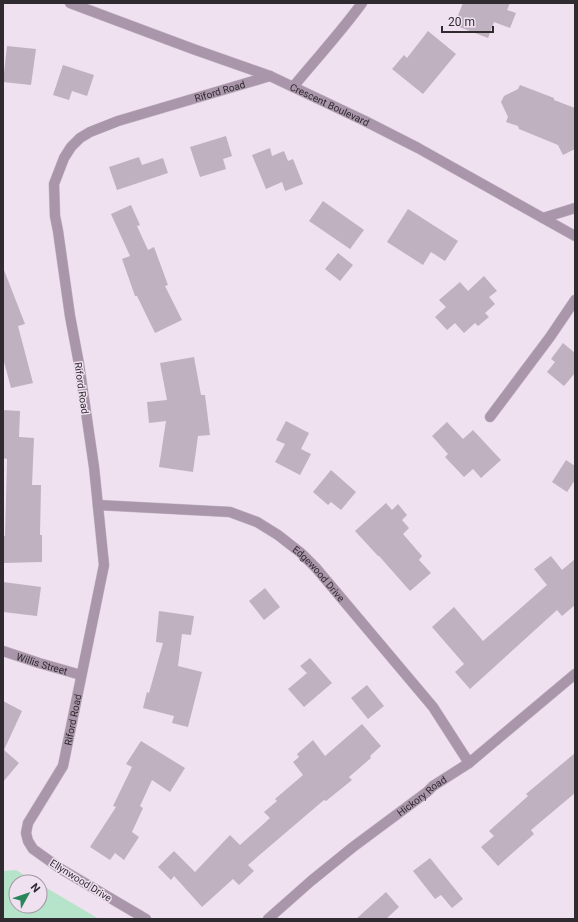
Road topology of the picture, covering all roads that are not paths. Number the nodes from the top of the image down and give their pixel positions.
1 (70, 3) edge
2 (362, 3) edge
3 (270, 76) junction
4 (293, 87) junction
5 (575, 208) edge
6 (543, 218) junction
7 (575, 236) edge
8 (575, 300) edge
9 (490, 417) dead end
10 (98, 505) junction
11 (3, 651) edge
12 (575, 674) edge
13 (81, 675) junction
14 (469, 763) junction
15 (26, 833) joint
16 (146, 919) edge
17 (268, 919) edge

1 - 3 street, Crescent Boulevard
2 - 4 street
3 - 4 street, Crescent Boulevard
3 - 10 street, Riford Road
4 - 6 street, Crescent Boulevard
5 - 6 street
6 - 7 street, Crescent Boulevard
8 - 9 street
10 - 13 street, Riford Road
10 - 14 street, Edgewood Drive
11 - 13 street, Willis Street
12 - 14 street, Hickory Road
13 - 15 street, Riford Road
14 - 17 street, Hickory Road
15 - 16 street, Ellynwood Drive

